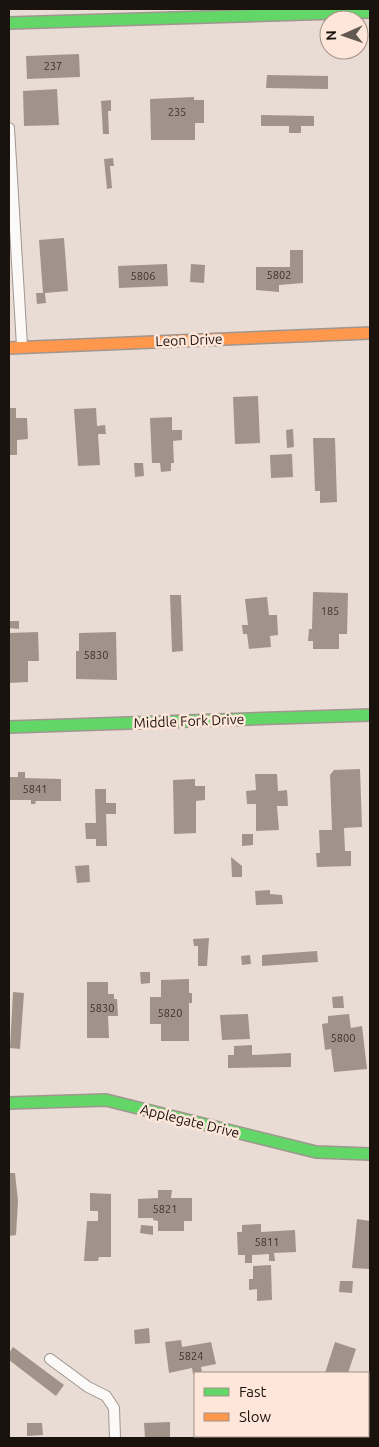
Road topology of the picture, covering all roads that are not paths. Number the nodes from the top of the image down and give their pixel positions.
1 (370, 12) edge
2 (9, 23) edge
3 (9, 128) edge
4 (370, 333) edge
5 (22, 347) junction
6 (9, 348) edge
7 (370, 715) edge
8 (9, 727) edge
9 (9, 1103) edge
10 (370, 1154) edge
11 (50, 1359) dead end
12 (115, 1438) edge

1 - 2 street
3 - 5 lane
4 - 5 street, Leon Drive
5 - 6 street, Leon Drive
7 - 8 street, Middle Fork Drive
9 - 10 street, Applegate Drive
11 - 12 lane

